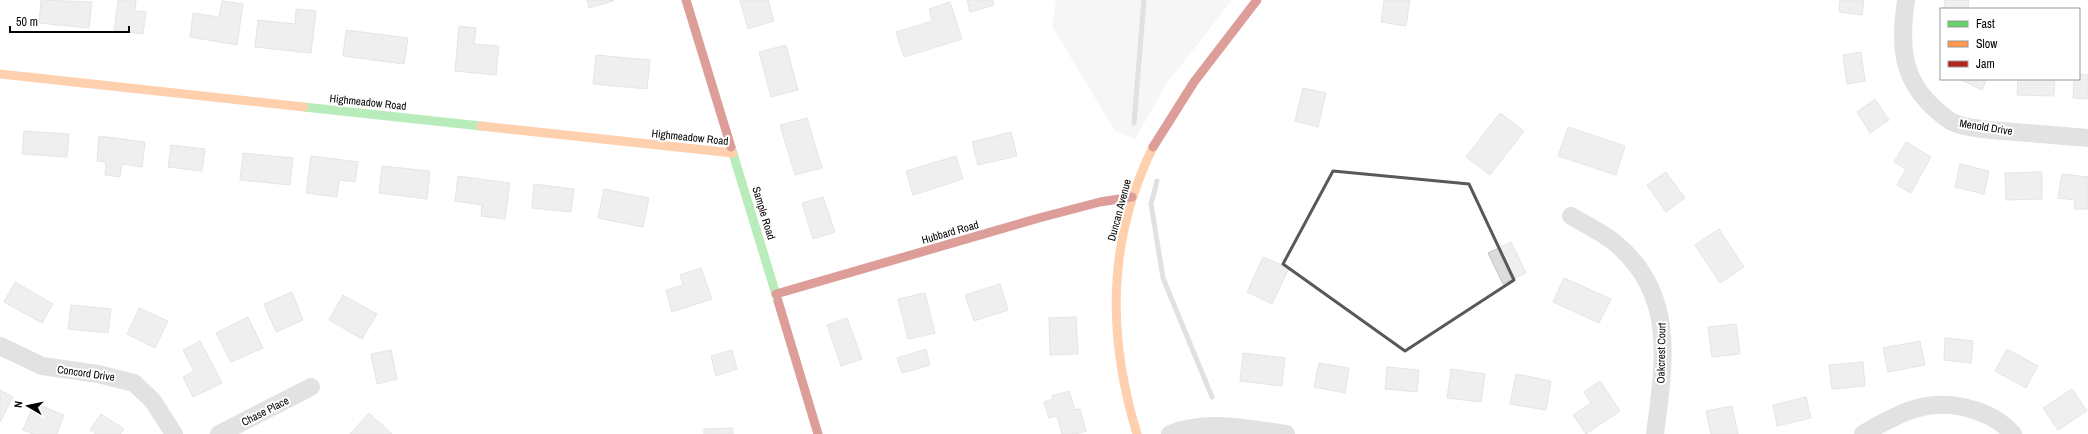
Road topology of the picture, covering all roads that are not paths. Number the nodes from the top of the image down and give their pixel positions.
1 (686, 0) edge
2 (1256, 0) edge
3 (1906, 0) edge
4 (0, 74) edge
5 (2088, 138) edge
6 (733, 154) junction
7 (1132, 197) junction
8 (1571, 216) dead end
9 (776, 294) junction
10 (0, 346) edge
11 (311, 387) dead end
12 (174, 434) edge
13 (219, 434) edge
14 (818, 434) edge
15 (1137, 434) edge
16 (1170, 434) edge
17 (1286, 434) edge
18 (1655, 434) edge
19 (1863, 434) edge
20 (2013, 434) edge

1 - 6 street, Sample Road
2 - 7 street, Duncan Avenue
3 - 5 street, Menold Drive
4 - 6 street, Highmeadow Road
6 - 9 street, Sample Road
7 - 9 street, Hubbard Road
7 - 15 street, Duncan Avenue
8 - 18 street, Oakcrest Court
9 - 14 street, Sample Road
10 - 12 street, Concord Drive
11 - 13 street, Chase Place
16 - 17 street
19 - 20 street

